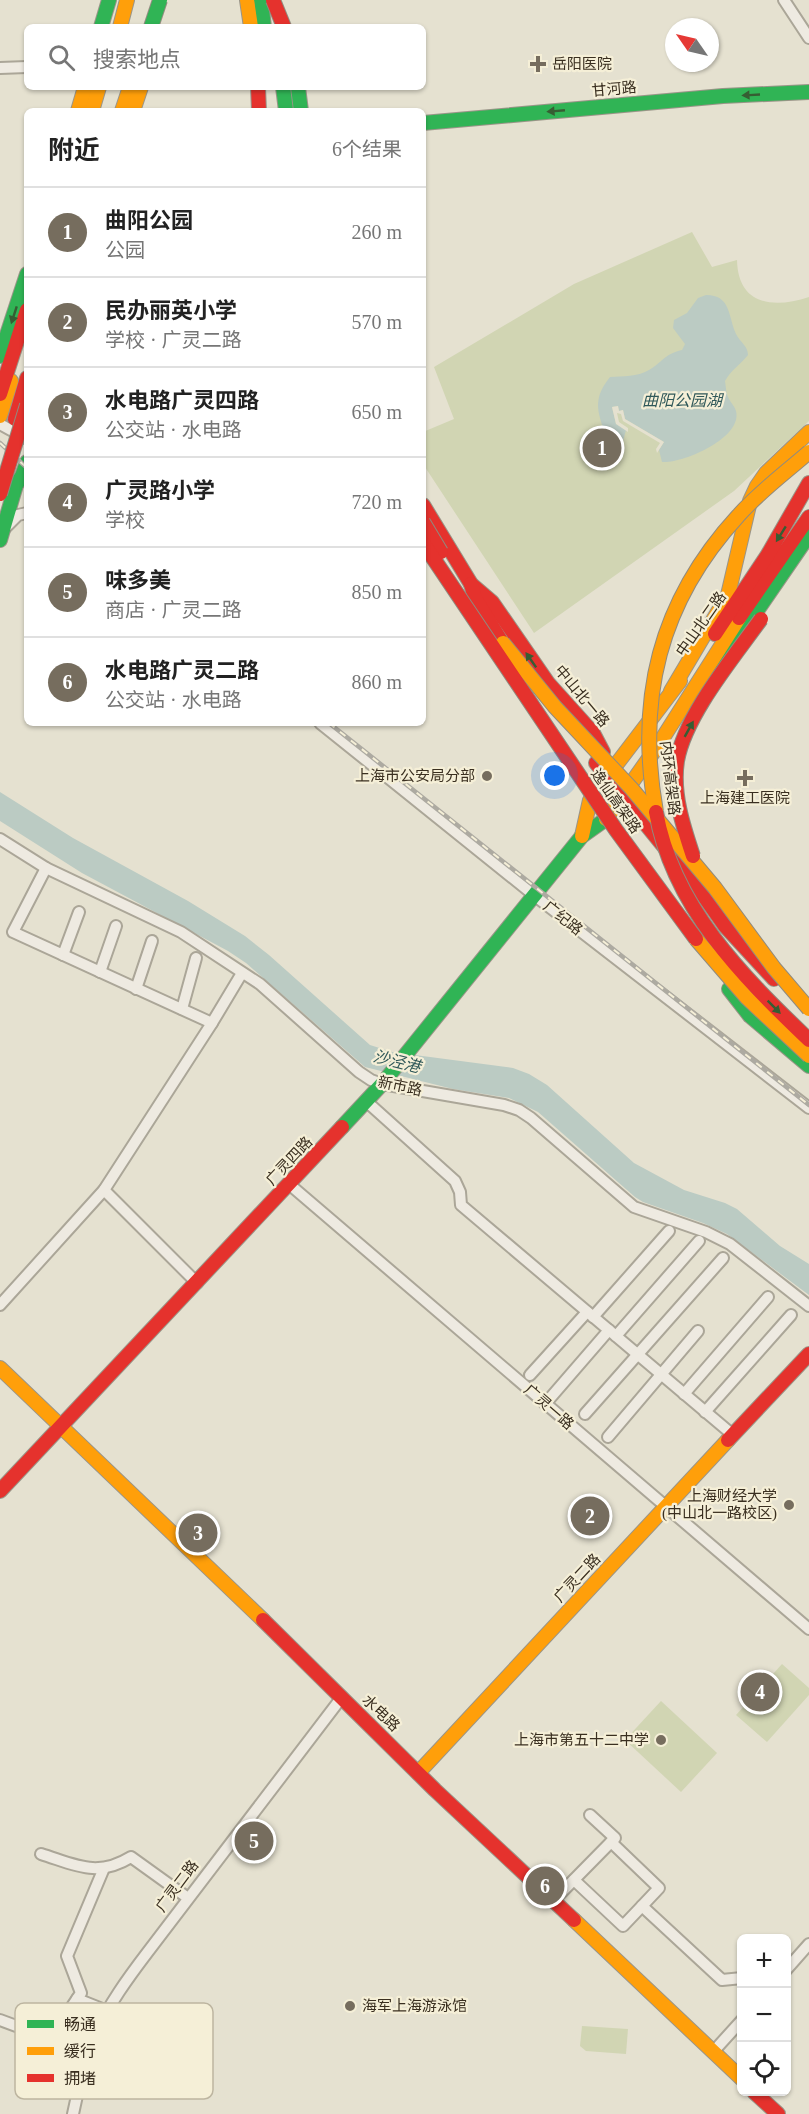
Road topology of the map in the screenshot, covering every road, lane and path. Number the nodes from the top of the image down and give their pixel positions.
1 (109, 0) edge
2 (116, 0) edge
3 (128, 0) edge
4 (151, 0) edge
5 (160, 0) edge
6 (171, 0) edge
7 (238, 0) edge
8 (247, 0) edge
9 (253, 0) edge
10 (261, 0) edge
11 (273, 0) edge
12 (279, 0) edge
13 (784, 0) edge
14 (102, 24) edge
15 (112, 24) edge
16 (122, 24) edge
17 (146, 24) edge
18 (148, 24) edge
19 (152, 24) edge
20 (160, 24) edge
21 (251, 24) edge
22 (252, 24) edge
23 (252, 24) edge
24 (264, 24) edge
25 (275, 24) edge
26 (282, 24) edge
27 (283, 24) edge
28 (809, 38) edge
29 (24, 66) edge
30 (0, 68) edge
31 (84, 90) edge
32 (98, 90) edge
33 (104, 90) edge
34 (122, 90) edge
35 (128, 90) edge
36 (140, 90) edge
37 (259, 90) edge
38 (260, 90) edge
39 (271, 90) edge
40 (283, 90) edge
41 (290, 90) edge
42 (298, 90) edge
43 (809, 92) edge
44 (79, 108) edge
45 (93, 108) edge
46 (99, 108) edge
47 (116, 108) edge
48 (123, 108) edge
49 (134, 108) edge
50 (260, 108) edge
51 (263, 108) edge
52 (274, 108) edge
53 (286, 108) edge
54 (293, 108) edge
55 (300, 108) edge
56 (426, 123) edge
57 (24, 283) edge
58 (24, 319) edge
59 (24, 340) edge
60 (0, 356) edge
61 (24, 385) edge
62 (0, 394) edge
63 (24, 415) edge
64 (0, 416) edge
65 (6, 427) edge
66 (809, 432) edge
67 (24, 439) edge
68 (24, 450) edge
69 (809, 452) edge
70 (0, 466) edge
71 (809, 467) edge
72 (24, 470) edge
73 (809, 483) edge
74 (16, 485) junction
75 (0, 494) edge
76 (426, 510) edge
77 (24, 514) edge
78 (809, 517) edge
79 (426, 527) edge
80 (2, 535) edge
81 (809, 535) edge
82 (426, 548) edge
83 (809, 549) edge
84 (426, 557) edge
85 (492, 660) junction
86 (706, 674) junction
87 (671, 691) junction
88 (324, 726) edge
89 (667, 733) junction
90 (607, 776) junction
91 (592, 795) junction
92 (623, 796) junction
93 (606, 819) junction
94 (582, 836) junction
95 (0, 839) edge
96 (46, 868) junction
97 (647, 881) junction
98 (534, 895) junction
99 (79, 912) dead end
100 (116, 926) dead end
101 (152, 941) dead end
102 (63, 955) junction
103 (196, 958) dead end
104 (748, 958) junction
105 (100, 972) junction
106 (242, 972) junction
107 (136, 989) junction
108 (182, 1009) junction
109 (809, 1011) edge
110 (212, 1023) junction
111 (809, 1025) edge
112 (809, 1040) edge
113 (809, 1056) edge
114 (809, 1066) edge
115 (385, 1081) junction
116 (366, 1101) junction
117 (809, 1108) edge
118 (289, 1184) junction
119 (104, 1190) junction
120 (669, 1231) dead end
121 (699, 1240) dead end
122 (723, 1258) dead end
123 (196, 1283) junction
124 (768, 1297) dead end
125 (0, 1305) edge
126 (809, 1306) edge
127 (590, 1314) junction
128 (791, 1316) dead end
129 (698, 1331) dead end
130 (613, 1333) junction
131 (809, 1354) edge
132 (639, 1355) junction
133 (0, 1368) edge
134 (530, 1375) dead end
135 (661, 1375) junction
136 (684, 1394) junction
137 (545, 1404) junction
138 (705, 1412) junction
139 (585, 1414) dead end
140 (61, 1428) junction
141 (733, 1436) junction
142 (608, 1437) dead end
143 (0, 1491) edge
144 (666, 1507) junction
145 (809, 1629) edge
146 (342, 1697) junction
147 (418, 1773) junction
148 (590, 1815) dead end
149 (611, 1842) junction
150 (41, 1854) dead end
151 (104, 1868) junction
152 (574, 1880) junction
153 (188, 1898) junction
154 (553, 1901) junction
155 (642, 1906) junction
156 (809, 1944) edge
157 (791, 1964) edge
158 (737, 1978) edge
159 (77, 1999) junction
160 (74, 2003) edge
161 (87, 2003) edge
162 (112, 2003) edge
163 (0, 2020) edge
164 (737, 2025) edge
165 (15, 2026) edge
166 (713, 2052) junction
167 (737, 2075) edge
168 (759, 2096) edge
169 (77, 2099) edge
170 (73, 2114) edge
171 (778, 2114) edge

1 - 14 main road
2 - 15 main road
3 - 16 main road
4 - 17 main road
5 - 19 main road, bridge
6 - 18 main road
6 - 20 main road
7 - 21 main road
8 - 22 main road
9 - 23 main road
10 - 24 main road
11 - 25 main road
11 - 26 main road, bridge
12 - 27 main road
13 - 28 street
29 - 30 street
31 - 44 main road
32 - 45 main road
33 - 46 main road
34 - 47 main road
35 - 48 main road
36 - 49 main road
37 - 50 main road
38 - 51 main road
39 - 52 main road
40 - 53 main road
41 - 54 main road
42 - 55 main road
43 -> 56 main road, 甘河路
57 -> 60 main road
58 - 62 main road
59 - 64 main road
61 - 65 main road
63 - 75 main road, bridge
65 - 67 street
65 - 70 main road
66 - 87 main road
68 - 74 main road
69 -> 112 main road, 内环高架路, bridge
71 - 104 main road, 内环高架路, bridge
72 - 74 main road
73 -> 87 main road, 中山北二路
74 - 80 main road
90 -> 76 main road, 中山北一路
77 - 80 street
78 - 86 main road, 中山北二路
79 - 109 main road, 逸仙高架路, bridge
81 - 86 main road
82 - 113 main road, 逸仙高架路, bridge
104 -> 83 main road, bridge
84 - 85 main road
85 - 91 main road
85 - 91 main road
86 - 89 main road, 中山北二路
87 - 90 main road, 中山北二路
88 - 98 street, 广纪路
89 - 92 main road, 中山北二路
89 - 104 main road
90 - 91 main road, 中山北二路
90 - 92 main road, 中山北一路
91 - 93 main road
91 - 94 main road, 广灵四路
92 - 93 main road, 中山北二路
92 - 104 main road, 中山北一路
93 - 94 main road, 广灵四路
93 - 97 main road
94 - 98 main road, 广灵四路
95 - 96 street, 新市路
96 - 102 street
96 - 106 street, 新市路
97 - 113 main road
97 - 114 main road, bridge
98 - 115 main road, 广灵四路
98 - 117 street, 广纪路
99 - 102 street
100 - 105 street
101 - 107 street
102 - 105 street
103 - 108 street
104 - 109 main road, 中山北一路
104 - 111 main road, 内环高架路
105 - 107 street
106 - 110 street
106 - 115 street, 新市路
107 - 108 street
108 - 110 street
110 - 119 street
115 - 116 main road, 广灵四路
115 - 126 street, 新市路
116 - 118 main road, 广灵四路
116 - 127 street
118 - 123 main road, 广灵四路
118 - 137 street, 广灵一路
119 - 123 street
119 - 125 street
120 - 127 street
121 - 130 street
122 - 132 street
123 - 140 main road, 广灵四路
124 - 136 street
127 - 130 street
127 - 134 street
128 - 138 street
129 - 135 street
130 - 132 street
130 - 137 street
131 - 141 main road, 广灵二路
132 - 135 street
132 - 139 street
133 - 140 main road, 水电路
135 - 136 street
135 - 142 street
136 - 138 street
137 - 144 street, 广灵一路
138 - 141 street
140 - 143 main road, 广灵四路
140 - 146 main road, 水电路
141 - 144 main road, 广灵二路
144 - 145 street, 广灵一路
144 - 147 main road, 广灵二路
146 - 147 main road, 水电路
146 - 153 street, 广灵二路
147 - 154 main road, 水电路
148 - 149 street
149 - 152 street
149 - 155 street
150 - 151 street
151 - 153 street
151 - 159 street
152 - 154 street
152 - 155 street
153 - 162 street, 广灵二路
154 - 166 main road, 水电路
155 - 158 street
156 - 157 street
159 - 160 street
159 - 161 street
163 - 165 street
164 - 166 street
166 - 167 main road, 水电路
168 - 171 main road
169 - 170 street, 广灵二路

